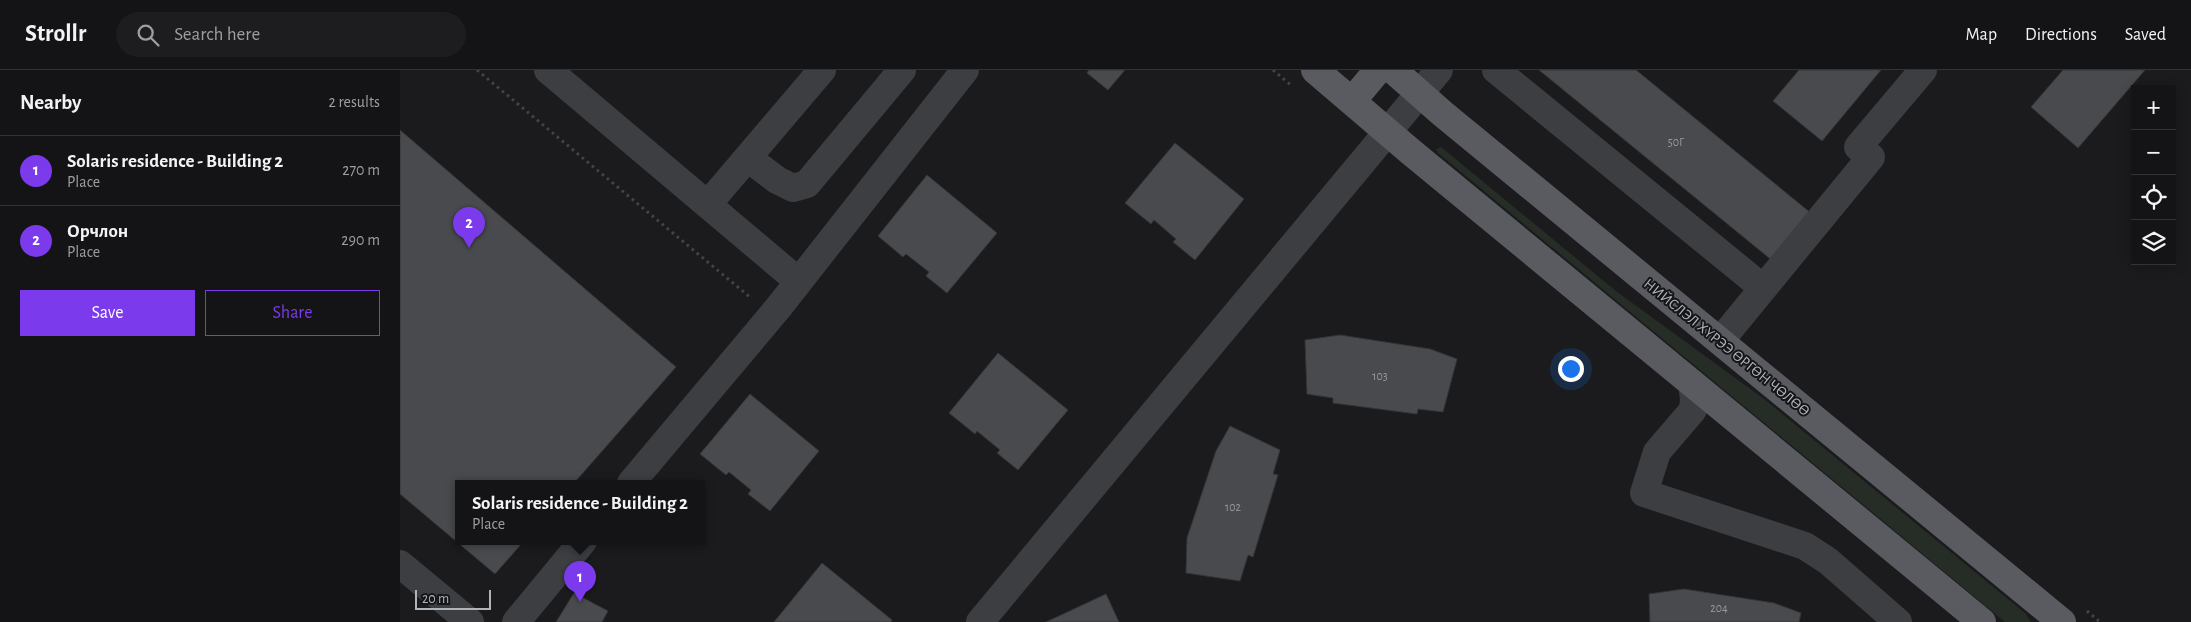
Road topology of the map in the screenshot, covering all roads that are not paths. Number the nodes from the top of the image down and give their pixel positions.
1 (548, 70) edge
2 (822, 70) edge
3 (902, 70) edge
4 (965, 70) edge
5 (1315, 70) edge
6 (1378, 70) edge
7 (1393, 70) edge
8 (1439, 70) edge
9 (1496, 70) edge
10 (1923, 70) edge
11 (1419, 93) junction
12 (1352, 101) junction
13 (1387, 131) junction
14 (748, 158) junction
15 (708, 204) junction
16 (798, 282) junction
17 (1763, 288) junction
18 (1720, 341) junction
19 (1692, 383) junction
20 (634, 480) edge
21 (580, 545) edge
22 (400, 564) edge
23 (2054, 618) edge
24 (470, 622) edge
25 (516, 622) edge
26 (980, 622) edge
27 (1898, 622) edge
28 (1982, 622) edge

1 - 15 street
2 - 14 street
3 - 14 street
4 - 16 street
5 - 12 main road
6 - 12 main road
7 - 11 main road, НИЙСЛЭЛ ХҮРЭЭ ӨРГӨН ЧӨЛӨӨ
8 - 11 street
9 - 17 street
10 - 17 street
11 - 13 street
11 - 18 main road, НИЙСЛЭЛ ХҮРЭЭ ӨРГӨН ЧӨЛӨӨ
12 - 13 main road
13 - 19 main road
13 - 26 street
14 - 15 street
15 - 16 street
16 - 20 street
17 - 18 street
18 - 23 main road, НИЙСЛЭЛ ХҮРЭЭ ӨРГӨН ЧӨЛӨӨ
19 - 27 street
19 - 28 main road
21 - 25 street
22 - 24 street

